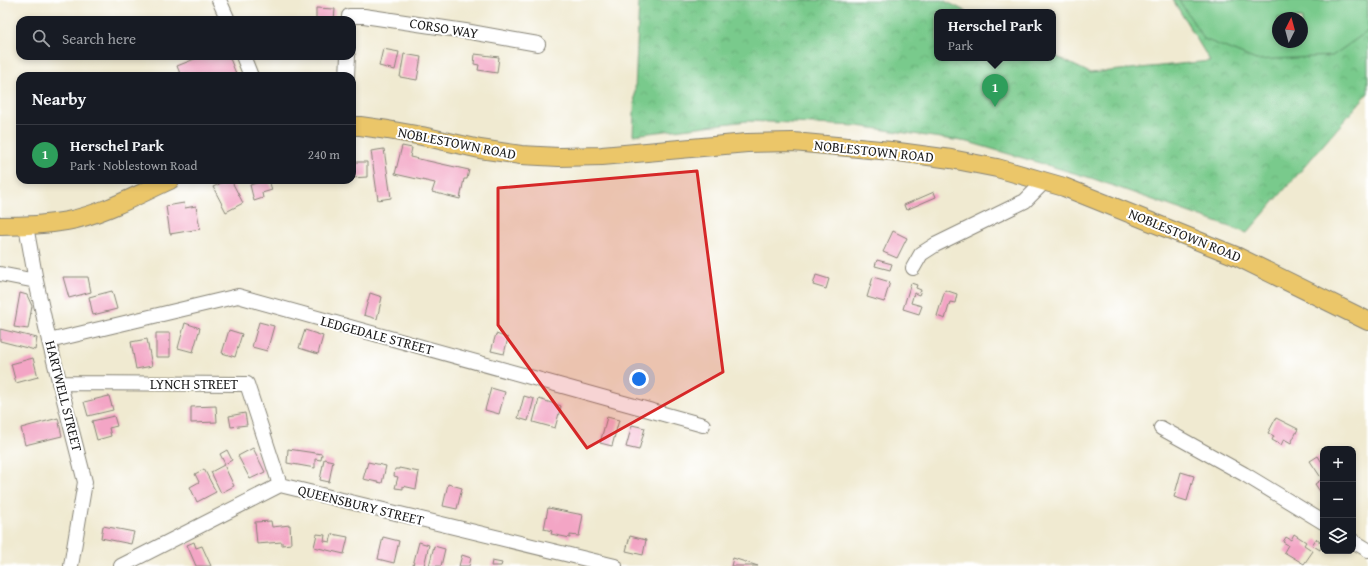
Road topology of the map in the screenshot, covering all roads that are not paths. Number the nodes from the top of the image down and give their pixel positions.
1 (219, 0) edge
2 (226, 16) edge
3 (356, 17) edge
4 (538, 44) dead end
5 (245, 60) edge
6 (348, 60) edge
7 (249, 72) edge
8 (347, 72) edge
9 (356, 126) edge
10 (1045, 182) junction
11 (161, 184) edge
12 (0, 226) edge
13 (26, 226) junction
14 (914, 268) dead end
15 (0, 274) edge
16 (36, 281) junction
17 (1368, 322) edge
18 (49, 341) junction
19 (59, 382) junction
20 (704, 425) dead end
21 (1162, 428) dead end
22 (280, 486) junction
23 (1320, 520) edge
24 (1356, 543) edge
25 (1368, 550) edge
26 (71, 566) edge
27 (121, 566) edge
28 (615, 566) edge

1 - 2 street
3 - 4 street, CORSO WAY
5 - 7 street
6 - 8 street
9 - 10 main road, NOBLESTOWN ROAD
10 - 14 street
10 - 17 main road, NOBLESTOWN ROAD
11 - 13 main road
12 - 13 main road
13 - 16 street, HARTWELL STREET
15 - 16 street
16 - 18 street, HARTWELL STREET
18 - 19 street, HARTWELL STREET
18 - 20 street, LEDGEDALE STREET
19 - 22 street, LYNCH STREET
19 - 26 street, HARTWELL STREET
21 - 23 street
22 - 27 street, QUEENSBURY STREET
22 - 28 street, QUEENSBURY STREET
24 - 25 street

